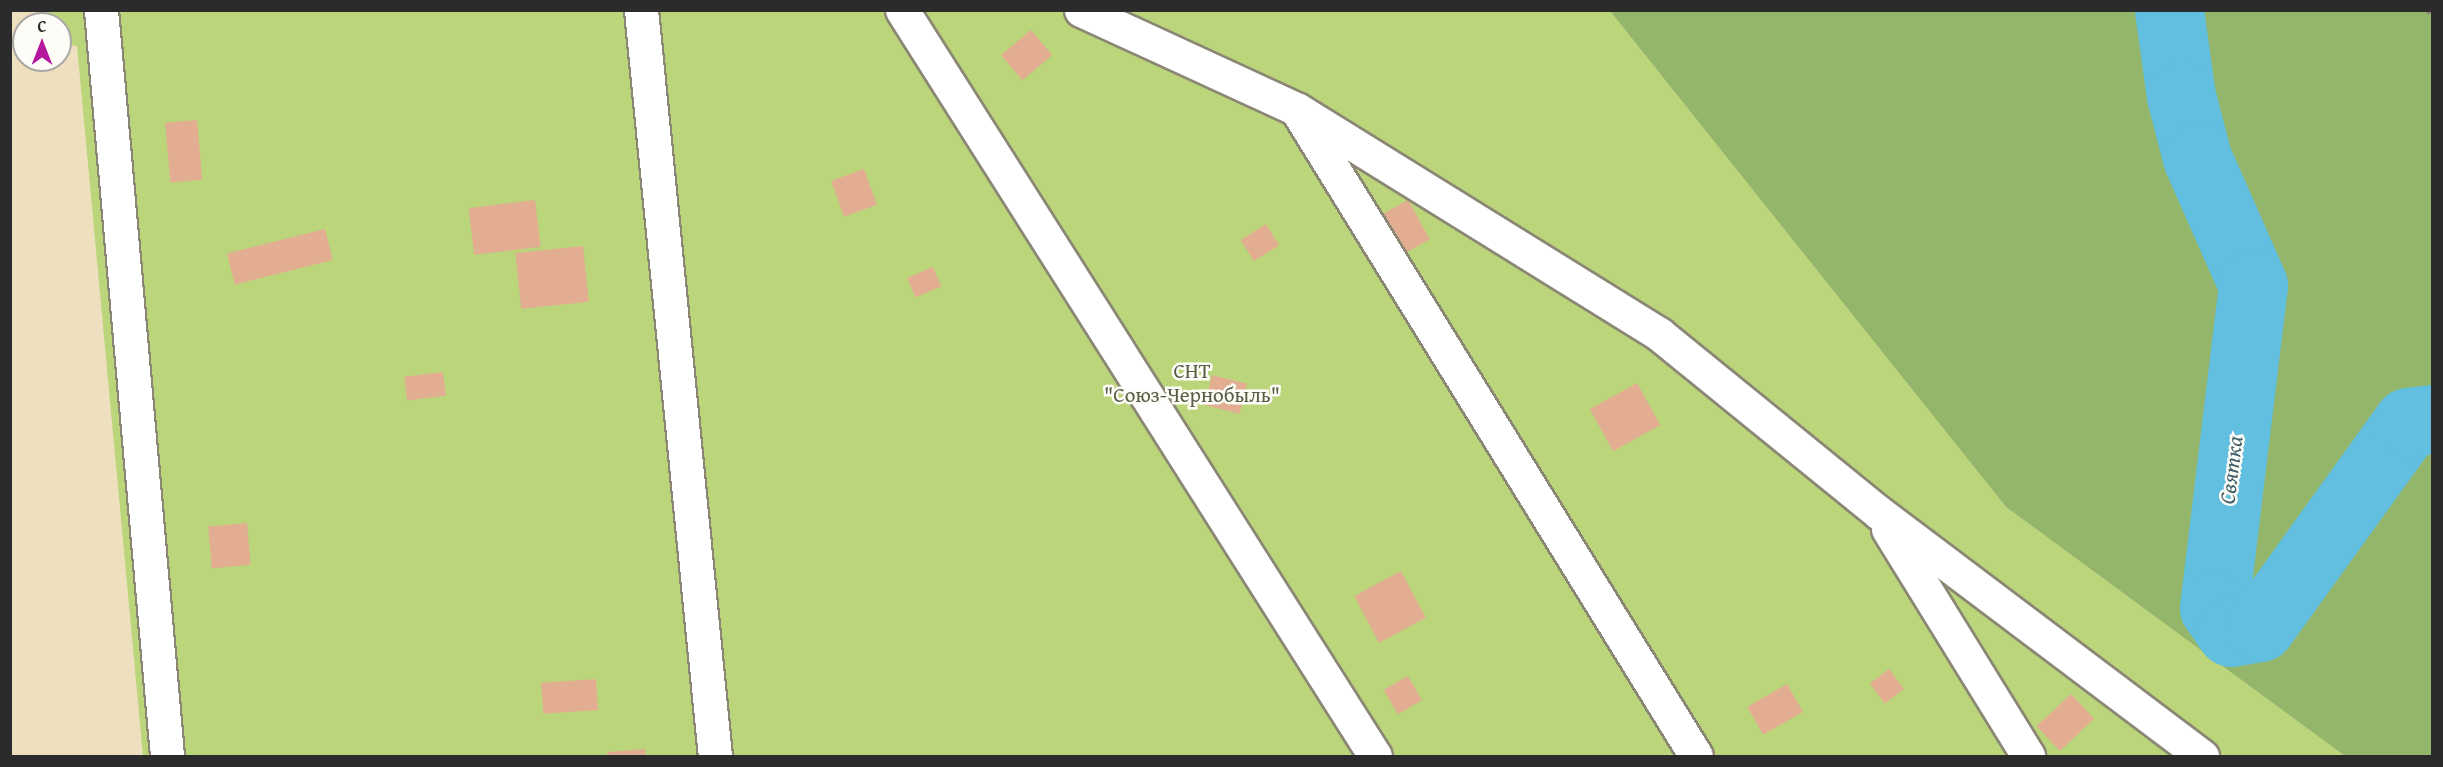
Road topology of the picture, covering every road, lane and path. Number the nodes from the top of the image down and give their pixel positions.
1 (101, 10) edge
2 (641, 10) edge
3 (902, 10) edge
4 (1082, 10) edge
5 (2427, 10) edge
6 (2433, 17) edge
7 (1298, 110) junction
8 (1878, 512) junction
9 (167, 756) edge
10 (716, 756) edge
11 (1375, 756) edge
12 (1696, 756) edge
13 (2028, 756) edge
14 (2202, 756) edge

1 - 9 street
2 - 10 street
3 - 11 street
4 - 7 street
5 - 6 path
7 - 8 street
7 - 12 street
8 - 13 street
8 - 14 street

